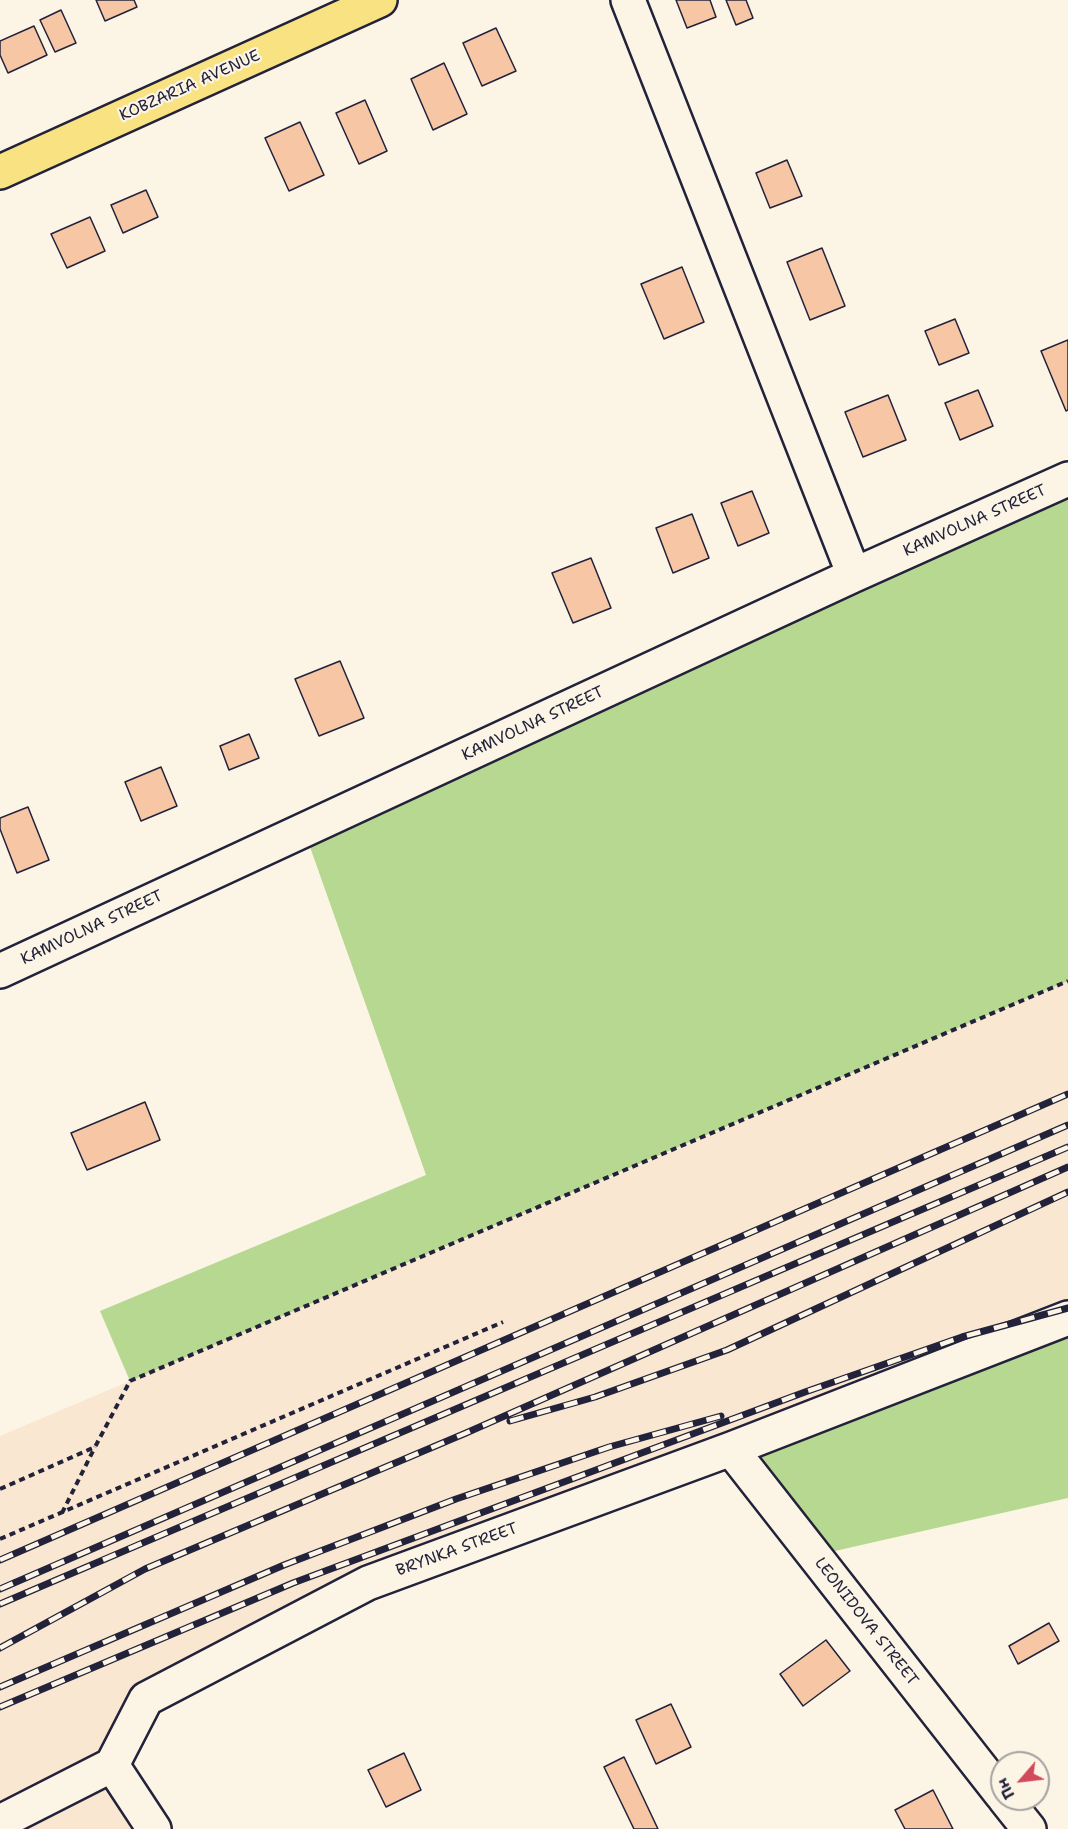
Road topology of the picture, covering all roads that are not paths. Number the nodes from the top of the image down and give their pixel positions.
1 (380, 0) edge
2 (628, 0) edge
3 (0, 172) edge
4 (1068, 479) edge
5 (854, 575) junction
6 (0, 971) edge
7 (1068, 1318) edge
8 (731, 1449) junction
9 (112, 1765) junction
10 (990, 1780) edge
11 (1015, 1811) edge
12 (0, 1822) edge
13 (154, 1829) edge
14 (1029, 1829) edge

1 - 3 main road, KOBZARIA AVENUE
2 - 5 street
4 - 5 street, KAMVOLNA STREET
5 - 6 street, KAMVOLNA STREET
7 - 8 street, BRYNKA STREET
8 - 9 street, BRYNKA STREET
8 - 10 street, LEONIDOVA STREET
9 - 12 street
9 - 13 street
11 - 14 street

